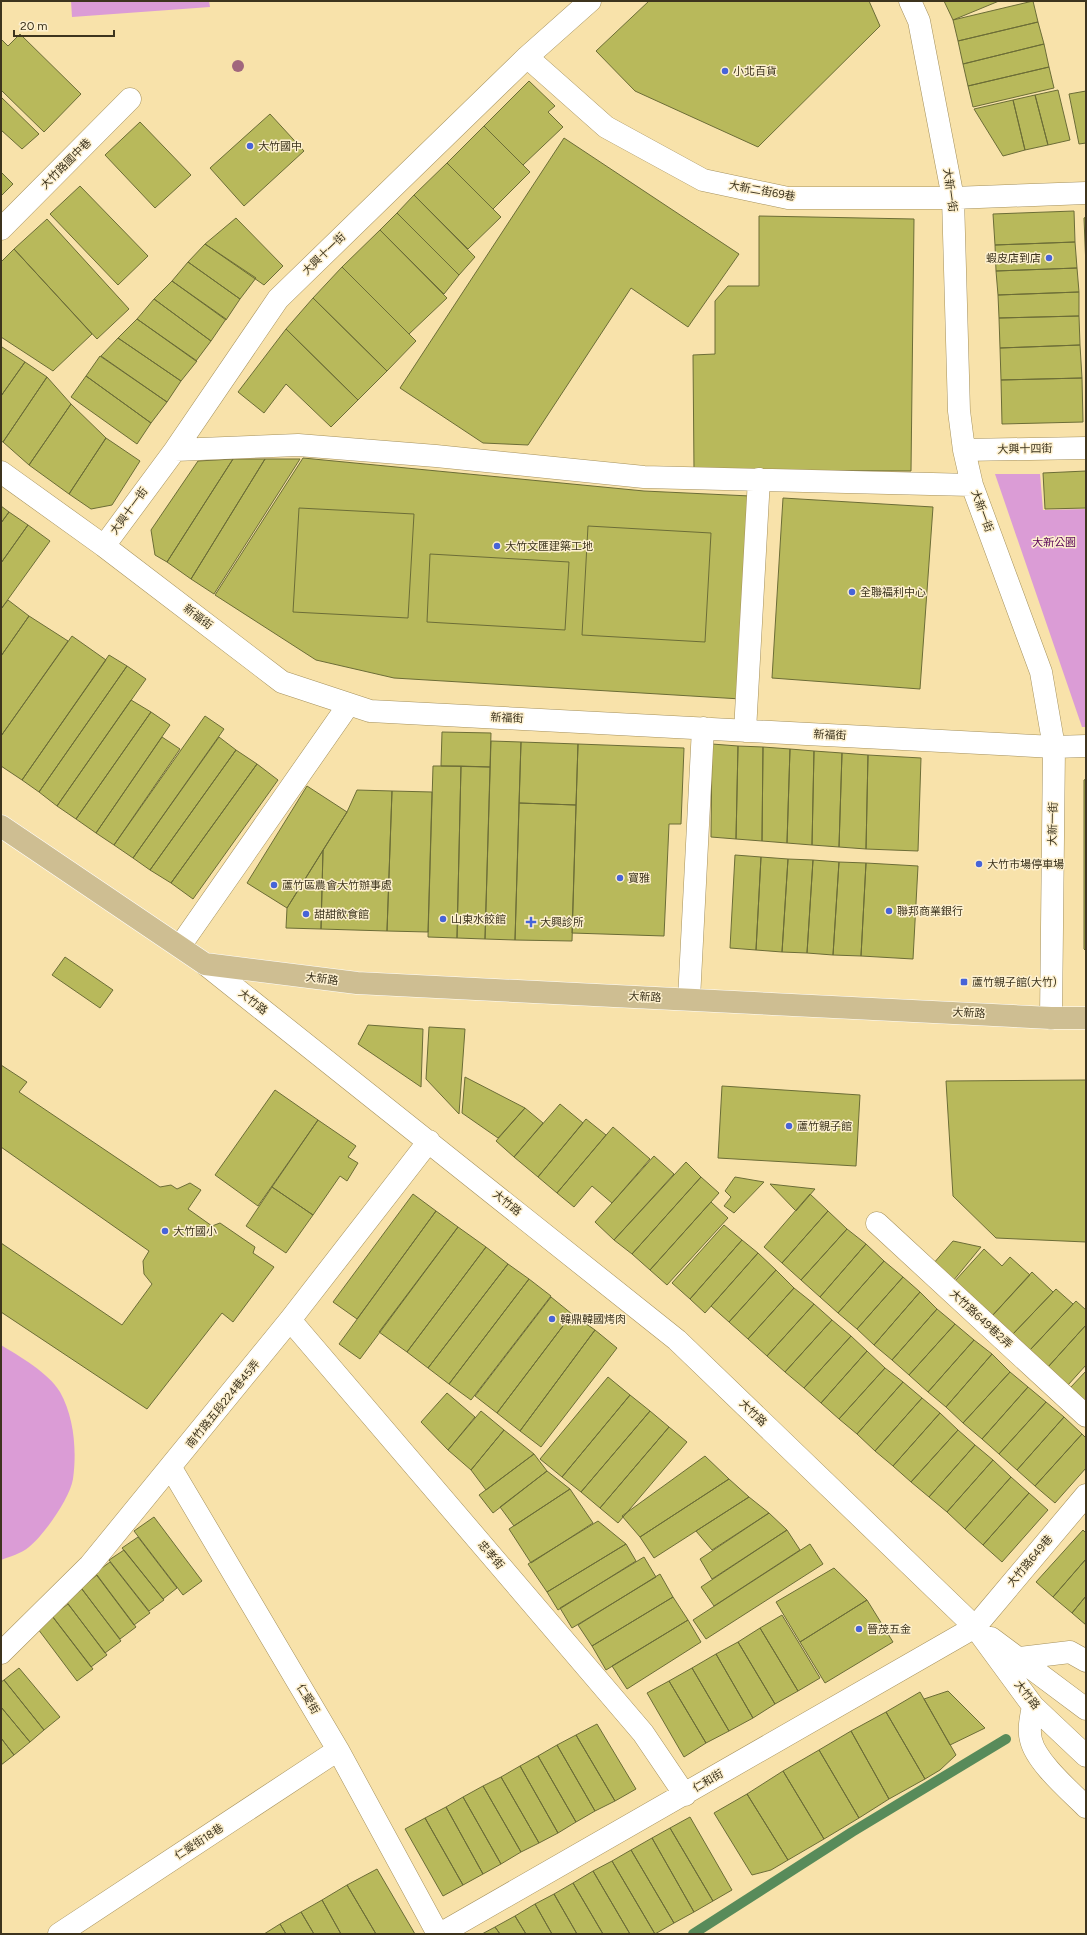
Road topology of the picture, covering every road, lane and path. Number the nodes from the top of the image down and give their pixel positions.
1 (590, 1) edge
2 (910, 1) edge
3 (527, 57) junction
4 (130, 98) dead end
5 (1086, 193) edge
6 (953, 198) junction
7 (1, 229) edge
8 (1086, 448) edge
9 (175, 450) junction
10 (964, 450) junction
11 (1, 472) edge
12 (759, 479) junction
13 (972, 485) junction
14 (104, 546) junction
15 (349, 704) junction
16 (703, 728) junction
17 (745, 731) junction
18 (1086, 746) edge
19 (1054, 747) junction
20 (1, 826) edge
21 (180, 946) junction
22 (205, 964) junction
23 (689, 999) junction
24 (1051, 1018) junction
25 (1086, 1018) edge
26 (429, 1141) junction
27 (877, 1223) dead end
28 (290, 1320) junction
29 (1086, 1416) edge
30 (171, 1468) junction
31 (1086, 1495) edge
32 (975, 1627) junction
33 (1, 1653) edge
34 (1020, 1658) junction
35 (1086, 1661) edge
36 (1033, 1706) junction
37 (1086, 1709) edge
38 (338, 1750) junction
39 (1086, 1756) edge
40 (685, 1795) junction
41 (1086, 1807) edge
42 (59, 1934) edge
43 (439, 1934) edge

1 - 3 street, 大興十一街
2 - 6 street, 大新一街
3 - 6 street, 大新二街69巷
3 - 9 street, 大興十一街
4 - 7 street, 大竹路國中巷
5 - 6 street, 大新二街69巷
6 - 10 street, 大新一街
8 - 10 street, 大興十四街
9 - 12 street
9 - 14 street, 大興十一街
10 - 13 street, 大新一街
11 - 14 street, 新福街
12 - 13 street
12 - 17 street
13 - 19 street, 大新一街
14 - 15 street, 新福街
15 - 16 street, 新福街
15 - 21 street
16 - 17 street, 新福街
16 - 23 street
17 - 19 street, 新福街
18 - 19 street, 新福街
19 - 24 street, 大新一街
20 - 21 main road, 大竹路
21 - 22 main road, 大竹路
22 - 23 main road, 大新路
22 - 26 street, 大竹路
23 - 24 main road, 大新路
24 - 25 main road, 大新路
26 - 28 street, 南竹路五段224巷45弄
26 - 32 street, 大竹路
27 - 29 street, 大竹路649巷2弄
28 - 30 street, 南竹路五段224巷45弄
28 - 40 street, 忠孝街
30 - 33 street, 南竹路五段224巷45弄
30 - 38 street, 仁愛街
31 - 32 street, 大竹路649巷
32 - 34 street, 大竹路
32 - 36 street, 大竹路
32 - 40 street, 仁和街
34 - 35 street
34 - 37 street, 大竹路
36 - 39 street, 大竹路
36 - 41 street
38 - 42 street, 仁愛街18巷
38 - 43 street, 仁愛街
40 - 43 street, 仁和街

